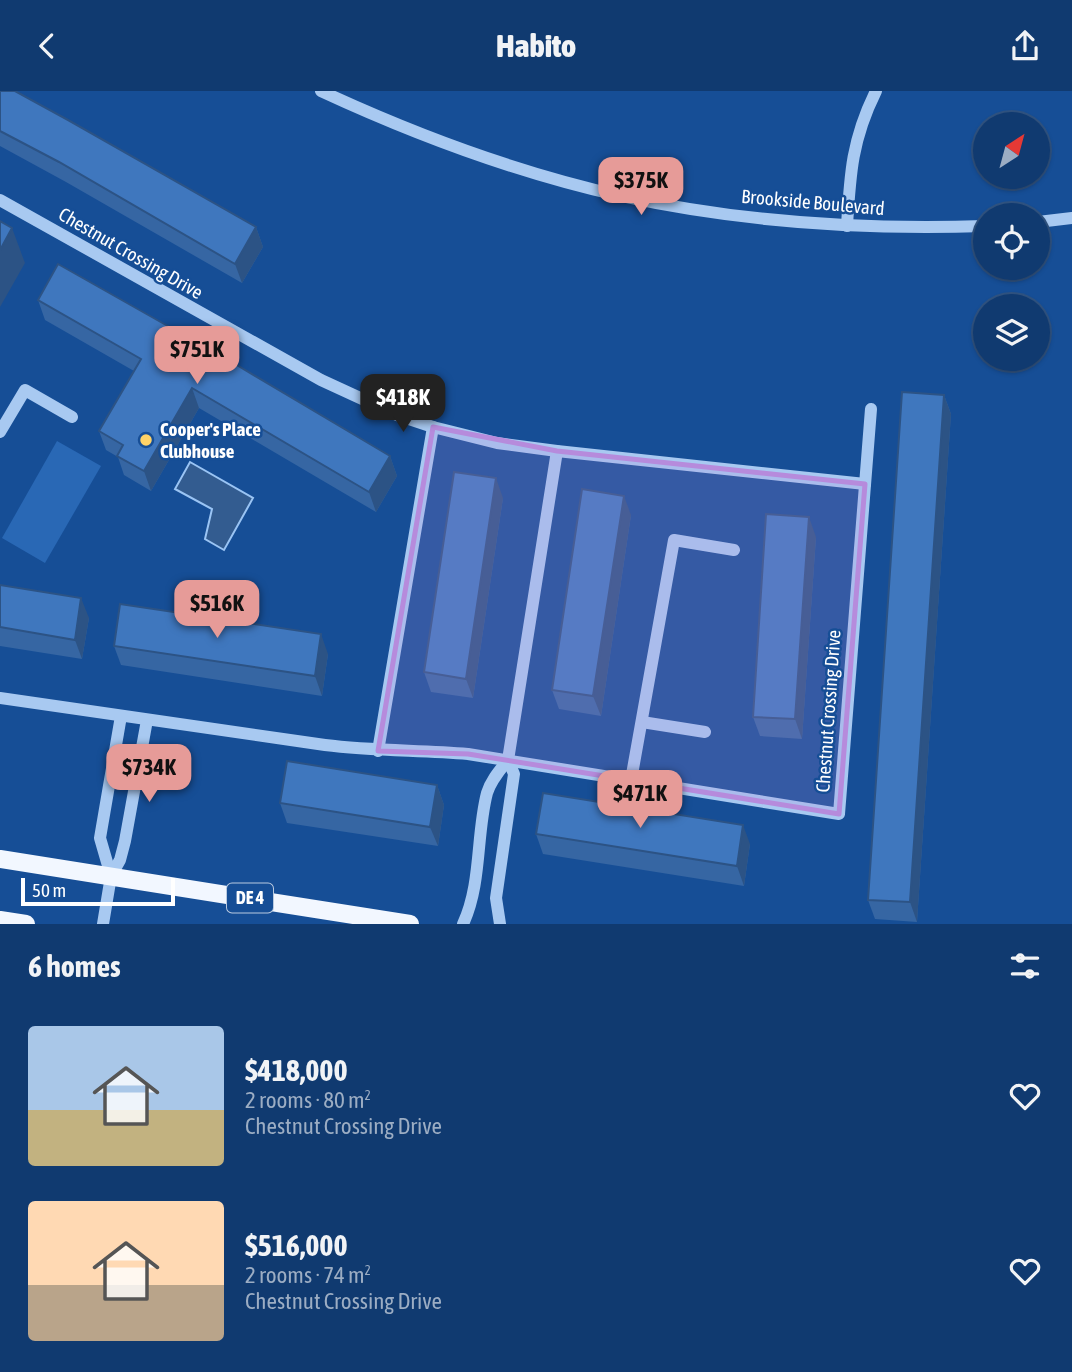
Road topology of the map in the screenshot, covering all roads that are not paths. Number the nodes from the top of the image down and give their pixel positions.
1 (321, 91) edge
2 (876, 91) edge
3 (0, 200) edge
4 (1072, 218) edge
5 (1050, 221) edge
6 (847, 226) junction
7 (973, 226) edge
8 (871, 409) dead end
9 (72, 417) dead end
10 (433, 427) junction
11 (0, 432) edge
12 (556, 451) junction
13 (866, 484) junction
14 (734, 550) dead end
15 (0, 698) edge
16 (121, 716) junction
17 (147, 720) junction
18 (642, 722) junction
19 (705, 732) dead end
20 (378, 751) junction
21 (508, 760) junction
22 (631, 780) junction
23 (0, 859) edge
24 (111, 876) junction
25 (0, 920) edge
26 (26, 924) edge
27 (103, 924) edge
28 (410, 924) edge
29 (463, 924) edge
30 (500, 924) edge

1 - 6 street, Brookside Boulevard
2 - 6 street
3 - 10 street, Chestnut Crossing Drive
4 - 5 street
6 - 7 street, Brookside Boulevard
8 - 13 street, Chestnut Crossing Drive
9 - 11 street
10 - 12 street, Chestnut Crossing Drive
10 - 20 street
12 - 13 street, Chestnut Crossing Drive
12 - 21 street
13 - 22 street, Chestnut Crossing Drive
14 - 18 street
15 - 16 street, Chestnut Crossing Drive
16 - 17 street, Chestnut Crossing Drive
16 - 24 street
17 - 20 street, Chestnut Crossing Drive
17 - 24 street
18 - 19 street
18 - 22 street
20 - 21 street, Chestnut Crossing Drive
21 - 22 street, Chestnut Crossing Drive
21 - 29 street
21 - 30 street
23 - 24 main road, DE 4
24 - 27 street
24 - 28 main road, DE 4
25 - 26 main road

